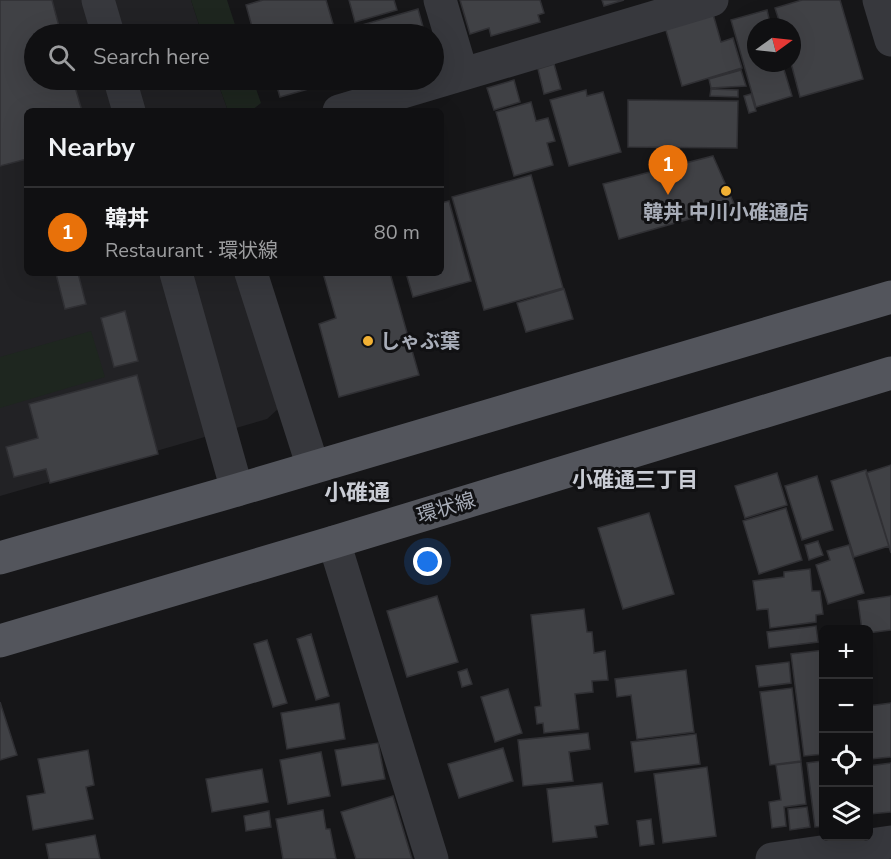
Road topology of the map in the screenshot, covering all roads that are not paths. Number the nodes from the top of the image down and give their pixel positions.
1 (98, 0) edge
2 (440, 0) edge
3 (712, 0) edge
4 (879, 0) edge
5 (105, 24) edge
6 (891, 40) edge
7 (462, 74) junction
8 (444, 79) edge
9 (123, 90) edge
10 (409, 90) edge
11 (128, 108) edge
12 (349, 108) edge
13 (177, 276) edge
14 (253, 276) edge
15 (891, 297) edge
16 (891, 373) edge
17 (313, 467) junction
18 (237, 490) junction
19 (334, 542) junction
20 (0, 558) edge
21 (0, 640) edge
22 (891, 842) edge
23 (432, 859) edge
24 (772, 859) edge

1 - 5 street
2 - 7 street
3 - 7 street
4 - 6 street
7 - 8 street
9 - 11 street
10 - 12 street
13 - 18 street
14 - 17 street
15 - 17 main road
16 - 19 main road, 環状線
17 - 18 main road
18 - 20 main road
19 - 21 main road, 環状線
19 - 23 street
22 - 24 street

